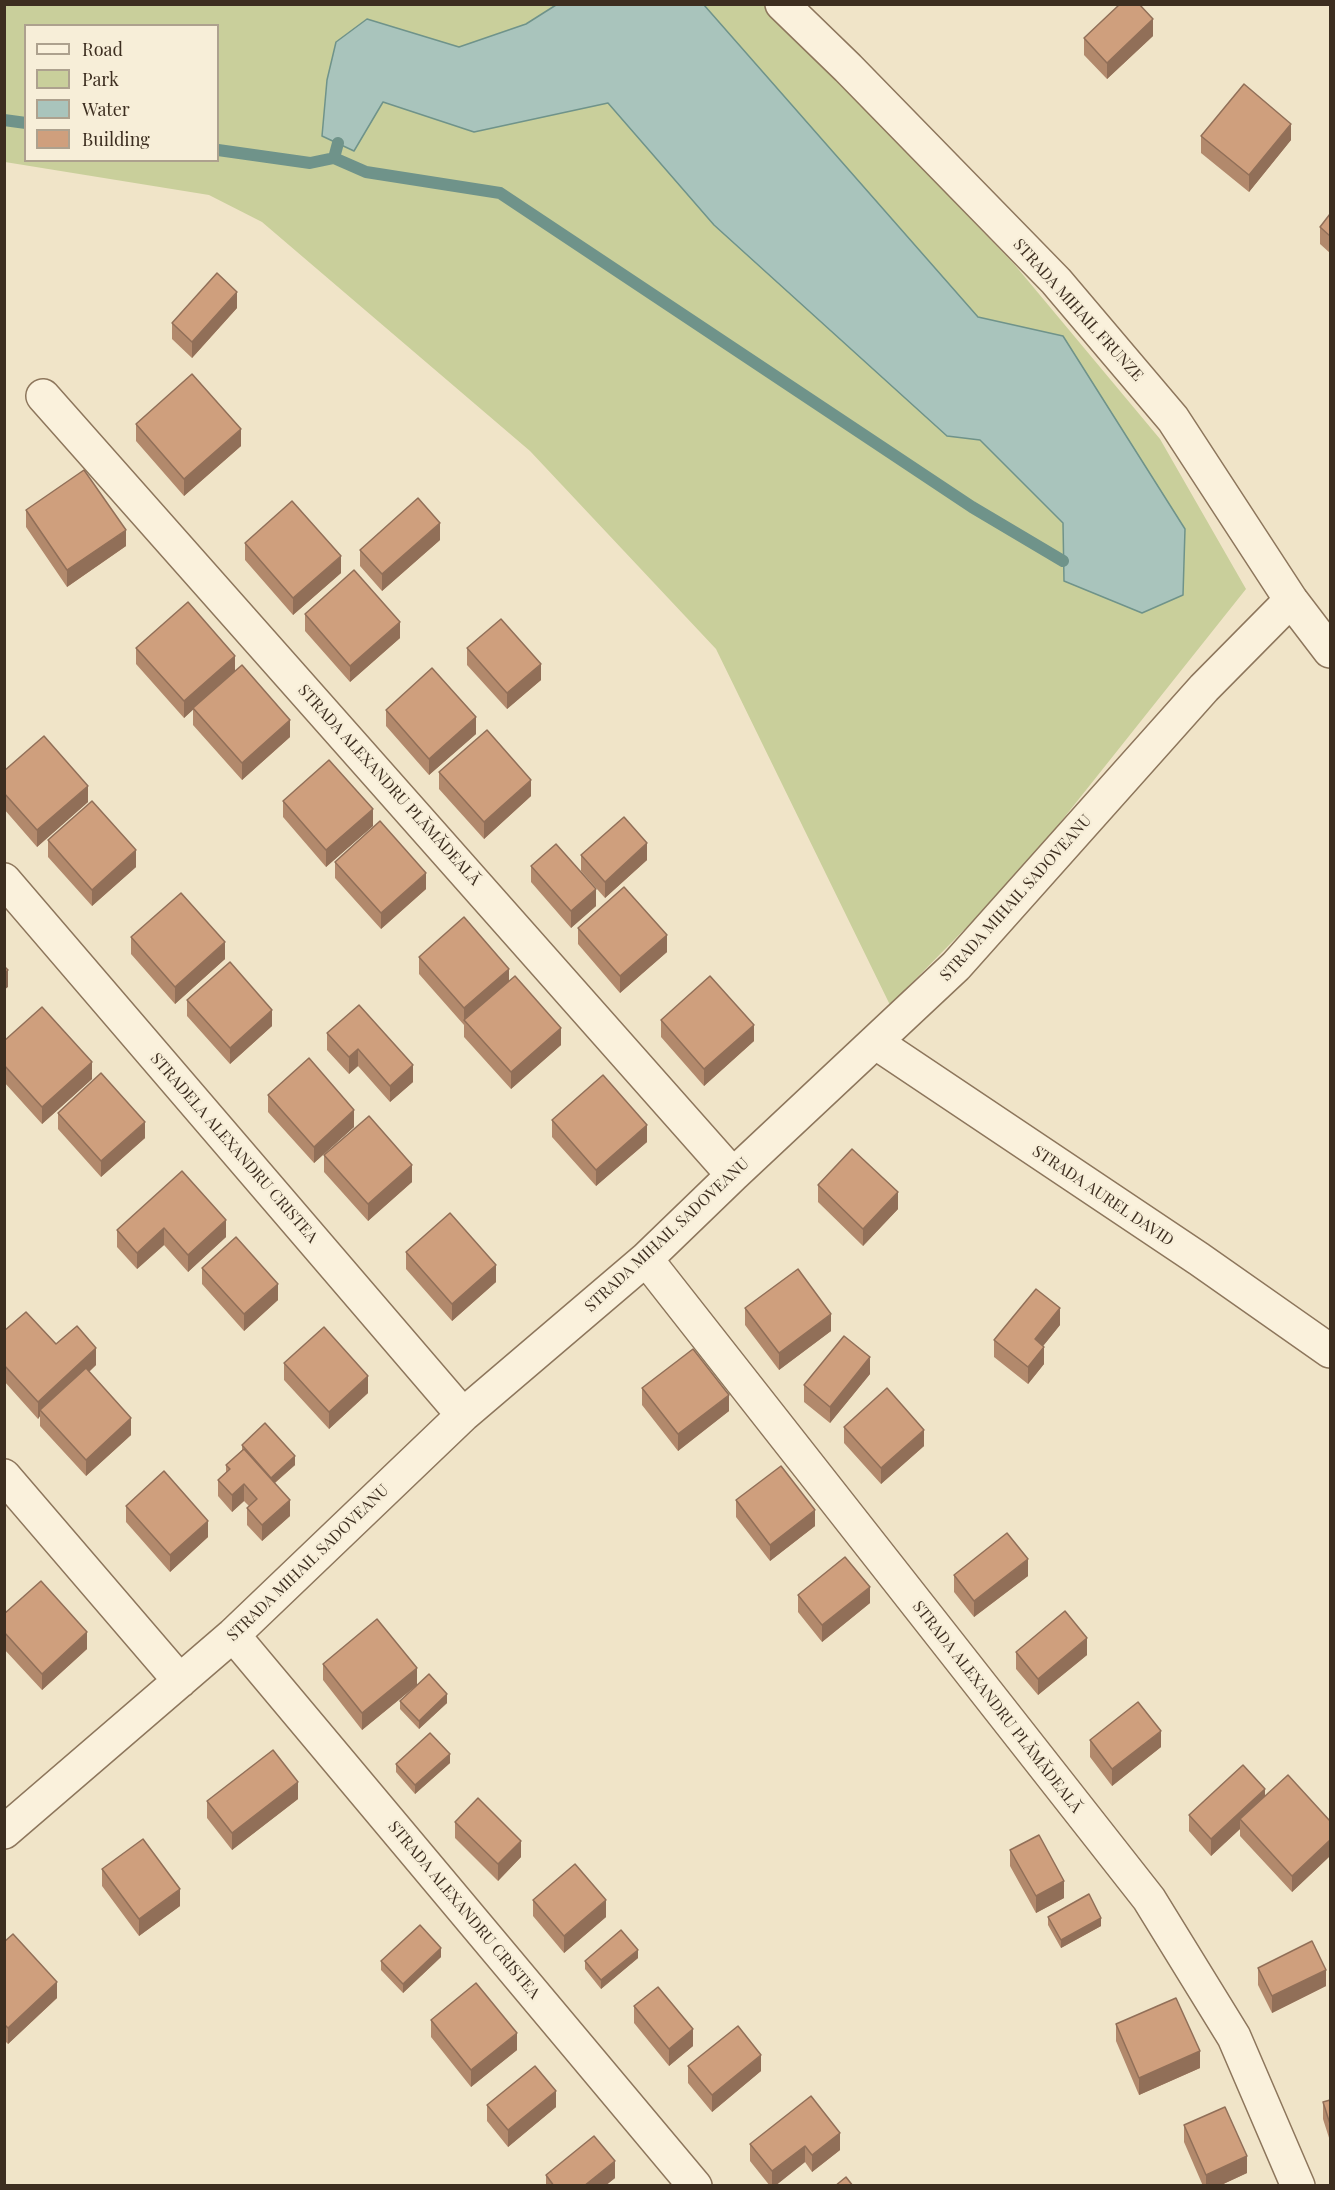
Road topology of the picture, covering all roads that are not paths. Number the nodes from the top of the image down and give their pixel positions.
1 (782, 4) edge
2 (43, 396) dead end
3 (1291, 600) junction
4 (1330, 651) edge
5 (4, 880) edge
6 (875, 1042) junction
7 (733, 1174) junction
8 (646, 1259) junction
9 (1330, 1350) edge
10 (463, 1415) junction
11 (4, 1476) edge
12 (232, 1635) junction
13 (180, 1681) junction
14 (4, 1832) edge
15 (695, 2186) edge
16 (1298, 2186) edge

1 - 3 street, STRADA MIHAIL FRUNZE
2 - 7 street, STRADA ALEXANDRU PLĂMĂDEALĂ
3 - 4 street, STRADA MIHAIL FRUNZE
3 - 6 street, STRADA MIHAIL SADOVEANU
5 - 10 street, STRADELA ALEXANDRU CRISTEA
6 - 7 street, STRADA MIHAIL SADOVEANU
6 - 9 street, STRADA AUREL DAVID
7 - 8 street, STRADA MIHAIL SADOVEANU
8 - 10 street, STRADA MIHAIL SADOVEANU
8 - 16 street, STRADA ALEXANDRU PLĂMĂDEALĂ
10 - 12 street, STRADA MIHAIL SADOVEANU
11 - 13 street
12 - 13 street, STRADA MIHAIL SADOVEANU
12 - 15 street, STRADA ALEXANDRU CRISTEA
13 - 14 street, STRADA MIHAIL SADOVEANU

